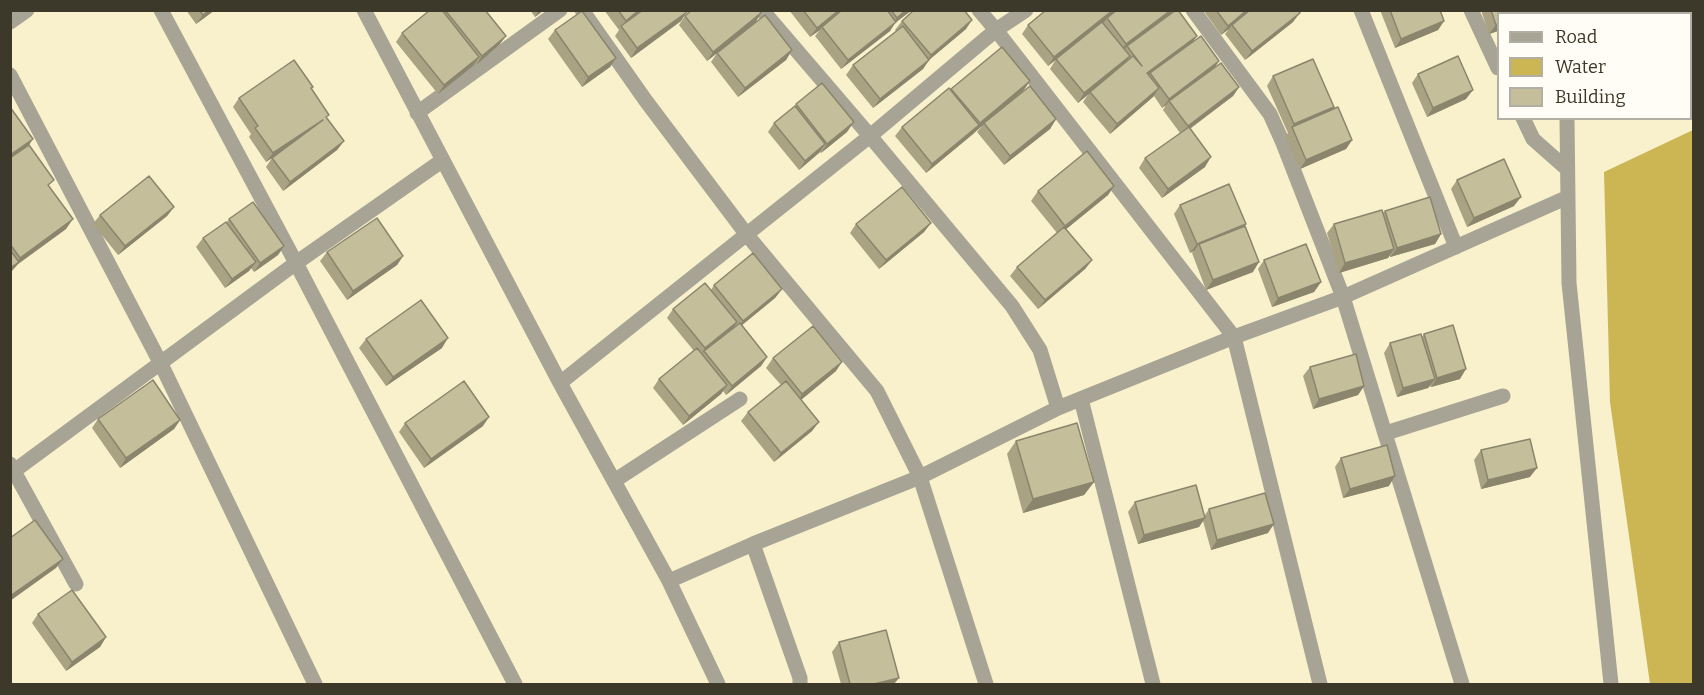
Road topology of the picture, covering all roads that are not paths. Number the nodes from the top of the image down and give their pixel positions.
1 (27, 10) edge
2 (160, 10) edge
3 (364, 10) edge
4 (560, 10) edge
5 (582, 10) edge
6 (762, 10) edge
7 (979, 10) edge
8 (1026, 10) edge
9 (1193, 10) edge
10 (1361, 10) edge
11 (1471, 10) edge
12 (10, 22) edge
13 (996, 30) junction
14 (1497, 66) edge
15 (10, 75) edge
16 (417, 113) junction
17 (1524, 120) edge
18 (1567, 120) edge
19 (870, 136) junction
20 (443, 160) junction
21 (1567, 169) junction
22 (1568, 197) junction
23 (747, 235) junction
24 (1456, 247) junction
25 (296, 263) junction
26 (1343, 297) junction
27 (1234, 337) junction
28 (161, 364) junction
29 (560, 383) junction
30 (1503, 396) dead end
31 (740, 399) dead end
32 (1081, 399) junction
33 (1058, 408) junction
34 (1386, 433) junction
35 (12, 470) edge
36 (920, 477) junction
37 (614, 481) junction
38 (753, 544) junction
39 (669, 581) junction
40 (76, 584) dead end
41 (315, 684) edge
42 (515, 684) edge
43 (718, 684) edge
44 (800, 684) edge
45 (986, 684) edge
46 (1153, 684) edge
47 (1320, 684) edge
48 (1461, 684) edge
49 (1611, 684) edge

1 - 12 street
2 - 25 street
3 - 16 street
4 - 16 street
5 - 23 street
6 - 19 street
7 - 13 street
8 - 13 street
9 - 26 street
10 - 24 street
11 - 14 street
13 - 19 street
13 - 27 street
15 - 28 street
16 - 20 street
17 - 21 street
18 - 21 street
19 - 23 street
19 - 33 street
20 - 25 street
20 - 29 street
21 - 22 street
22 - 24 street
22 - 49 street
23 - 29 street
23 - 36 street
24 - 26 street
25 - 28 street
25 - 42 street
26 - 27 street
26 - 34 street
27 - 32 street
27 - 47 street
28 - 35 street
28 - 41 street
29 - 37 street
30 - 34 street
31 - 37 street
32 - 33 street
32 - 46 street
33 - 36 street
34 - 48 street
35 - 40 street
36 - 38 street
36 - 45 street
37 - 39 street
38 - 39 street
38 - 44 street
39 - 43 street

